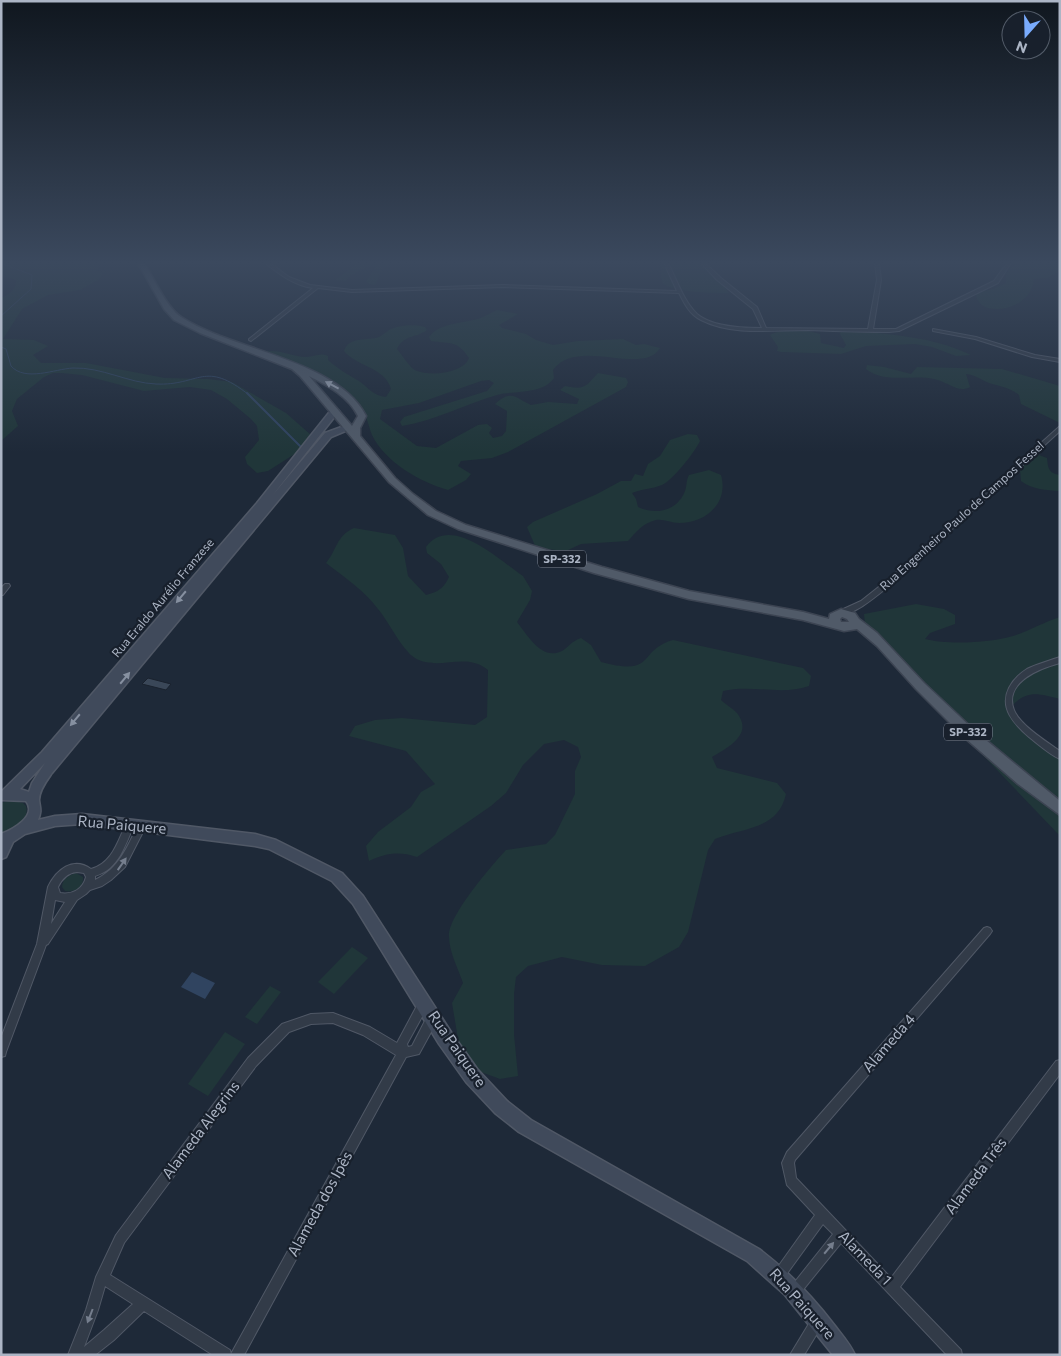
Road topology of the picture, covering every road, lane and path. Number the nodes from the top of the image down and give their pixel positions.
1 (196, 326) edge
2 (268, 326) edge
3 (735, 326) edge
4 (871, 326) edge
5 (905, 326) edge
6 (764, 328) joint
7 (935, 330) dead end
8 (870, 331) junction
9 (251, 340) dead end
10 (1060, 361) edge
11 (296, 369) junction
12 (357, 406) junction
13 (335, 412) junction
14 (359, 420) junction
15 (1060, 428) edge
16 (352, 431) junction
17 (7, 586) dead end
18 (1, 594) edge
19 (863, 603) junction
20 (845, 620) junction
21 (1060, 660) edge
22 (1060, 756) edge
23 (3, 797) edge
24 (35, 804) junction
25 (1060, 809) edge
26 (55, 821) junction
27 (136, 825) junction
28 (25, 829) junction
29 (4, 840) edge
30 (1, 854) edge
31 (90, 873) junction
32 (53, 887) junction
33 (87, 887) junction
34 (74, 897) junction
35 (987, 931) dead end
36 (42, 944) junction
37 (424, 1003) junction
38 (433, 1018) junction
39 (1, 1052) edge
40 (403, 1053) junction
41 (1060, 1065) edge
42 (792, 1156) joint
43 (823, 1214) junction
44 (841, 1233) junction
45 (779, 1275) junction
46 (102, 1277) junction
47 (893, 1286) junction
48 (794, 1292) junction
49 (144, 1303) junction
50 (819, 1320) junction
51 (74, 1355) edge
52 (84, 1355) edge
53 (225, 1355) edge
54 (237, 1355) edge
55 (796, 1355) edge
56 (845, 1355) edge
57 (956, 1355) edge

1 - 11 main road, SP-332
2 - 9 street
3 - 6 street
4 - 8 street
5 - 8 street
6 - 8 street
7 - 10 street
12 -> 11 main road, SP-332
11 - 13 main road, SP-332
12 - 13 main road
12 - 14 main road
13 - 14 main road
13 - 16 main road, SP-332
13 -> 23 main road, Rua Eraldo Aurélio Franzese
14 - 16 main road
15 - 19 street, Rua Engenheiro Paulo de Campos Fessel
16 - 20 main road, SP-332
24 -> 16 main road, Rua Eraldo Aurélio Franzese
17 - 18 street
19 - 20 street, Rua Engenheiro Paulo de Campos Fessel
19 - 20 street, Rua Engenheiro Paulo de Campos Fessel
20 - 25 main road, SP-332
21 - 22 street
23 - 24 main road
24 - 26 main road
24 - 28 main road, Rua Eraldo Aurélio Franzese
26 - 27 main road, Rua Paiquere
26 - 28 main road, Rua Paiquere
27 - 31 street
33 -> 27 street
27 - 37 main road, Rua Paiquere
28 - 29 main road, Rua Paiquere
29 - 30 main road
31 - 32 street
31 - 33 street
32 - 34 street
32 - 36 street
33 - 34 street
34 - 36 street
35 - 42 street, Alameda 4
36 - 39 street
37 - 38 main road, Rua Paiquere
37 - 40 street
38 - 40 street
38 - 45 main road, Rua Paiquere
40 - 46 street, Alameda Alegrins
40 - 54 street, Alameda dos Ipês
41 - 47 street, Alameda Três
42 - 43 street, Alameda 1
43 - 44 street, Alameda 1
43 - 45 street
44 - 47 street, Alameda 1
48 -> 44 street
45 - 48 main road, Rua Paiquere
46 - 49 street
46 -> 51 street, Alameda Alegrins
47 - 57 street, Alameda 1
48 - 50 main road, Rua Paiquere
49 - 52 street
49 - 53 street
50 - 55 street
50 - 56 main road, Rua Paiquere

